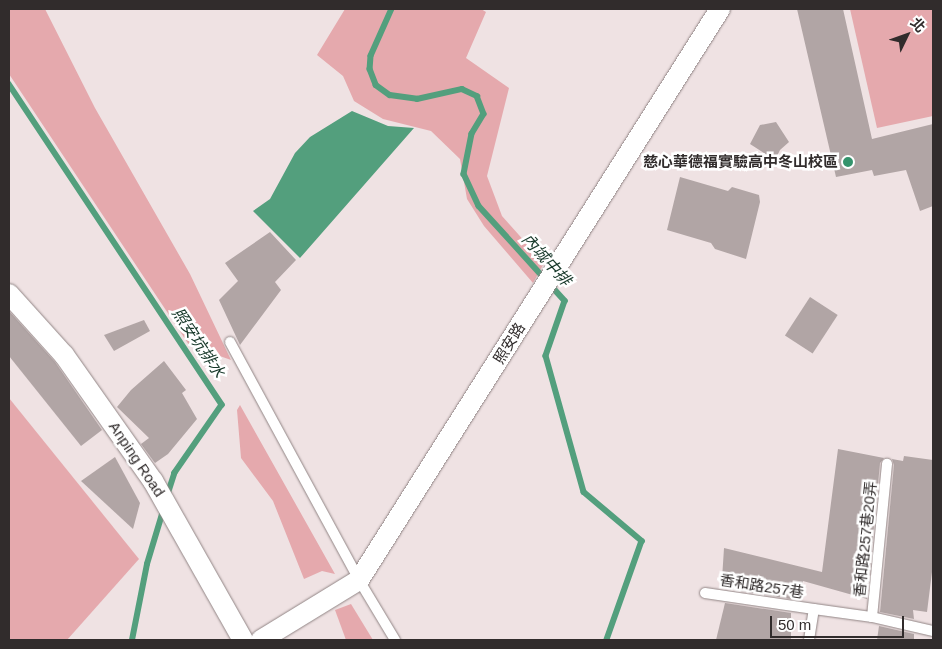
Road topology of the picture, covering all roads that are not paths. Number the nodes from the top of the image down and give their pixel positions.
1 (720, 9) edge
2 (9, 294) edge
3 (230, 342) dead end
4 (887, 464) dead end
5 (359, 580) junction
6 (706, 593) dead end
7 (814, 609) junction
8 (872, 617) junction
9 (933, 631) edge
10 (243, 640) edge
11 (261, 640) edge
12 (395, 640) edge
13 (809, 640) edge

1 - 5 street, 照安路
2 - 10 street, Anping Road
3 - 5 lane
4 - 8 lane, 香和路257巷20弄
5 - 11 street, 照安路
5 - 12 lane
6 - 7 lane, 香和路257巷
7 - 8 lane, 香和路257巷
7 - 13 lane, 香和路257巷
8 - 9 lane, 香和路257巷

